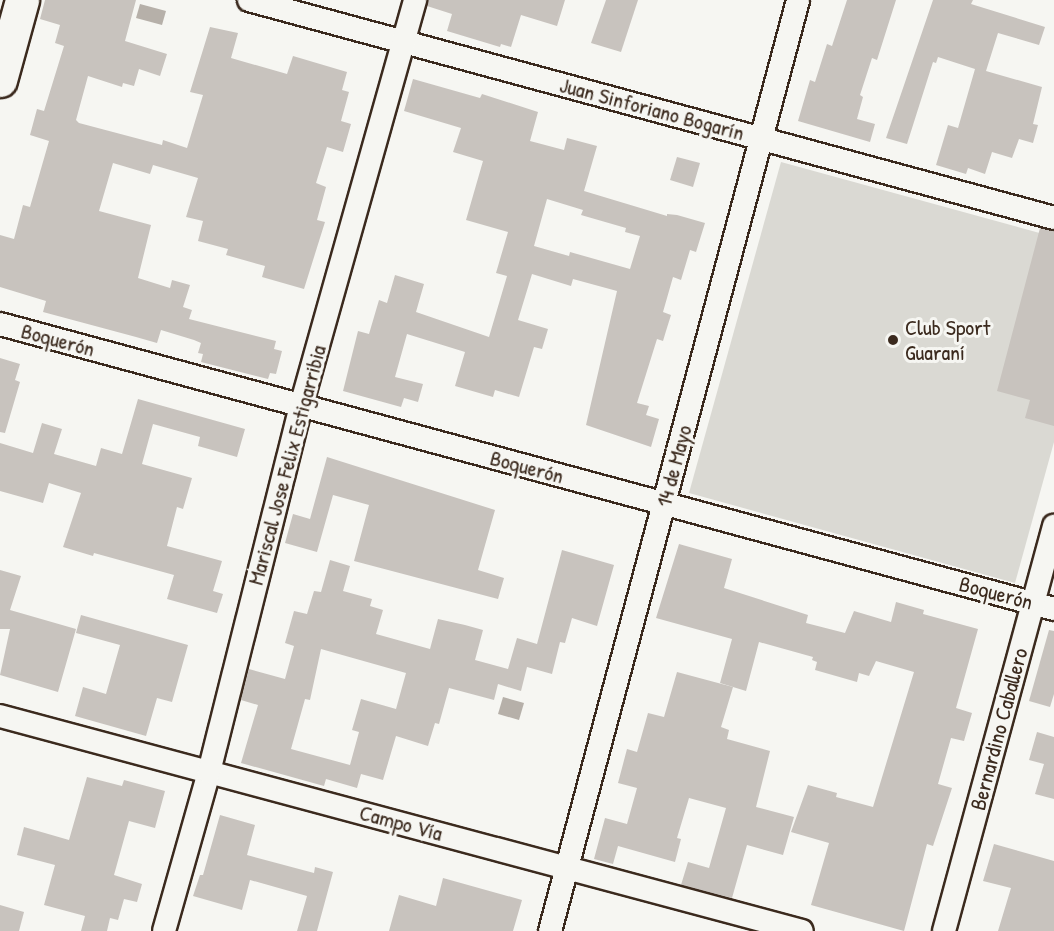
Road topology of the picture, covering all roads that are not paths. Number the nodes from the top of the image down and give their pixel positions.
1 (22, 0) edge
2 (249, 0) edge
3 (415, 0) edge
4 (798, 0) edge
5 (404, 42) junction
6 (0, 80) edge
7 (760, 139) junction
8 (1054, 218) edge
9 (0, 324) edge
10 (301, 406) junction
11 (664, 504) junction
12 (1054, 526) edge
13 (1044, 606) edge
14 (0, 716) edge
15 (208, 772) junction
16 (566, 868) junction
17 (164, 931) edge
18 (550, 931) edge
19 (802, 931) edge
20 (944, 931) edge

1 - 6 street
2 - 5 street, Juan Sinforiano Bogarín
3 - 5 street, Mariscal Jose Felix Estigarribia
4 - 7 street, 14 de Mayo
5 - 7 street, Juan Sinforiano Bogarín
5 - 10 street, Mariscal Jose Felix Estigarribia
7 - 8 street, Juan Sinforiano Bogarín
7 - 11 street, 14 de Mayo
9 - 10 street, Boquerón
10 - 11 street, Boquerón
10 - 15 street, Mariscal Jose Felix Estigarribia
11 - 13 street, Boquerón
11 - 16 street, 14 de Mayo
12 - 13 street, Bernardino Caballero
13 - 20 street, Bernardino Caballero
14 - 15 street, Campo Vía
15 - 16 street, Campo Vía
15 - 17 street, Mariscal Jose Felix Estigarribia
16 - 18 street, 14 de Mayo
16 - 19 street, Campo Vía

